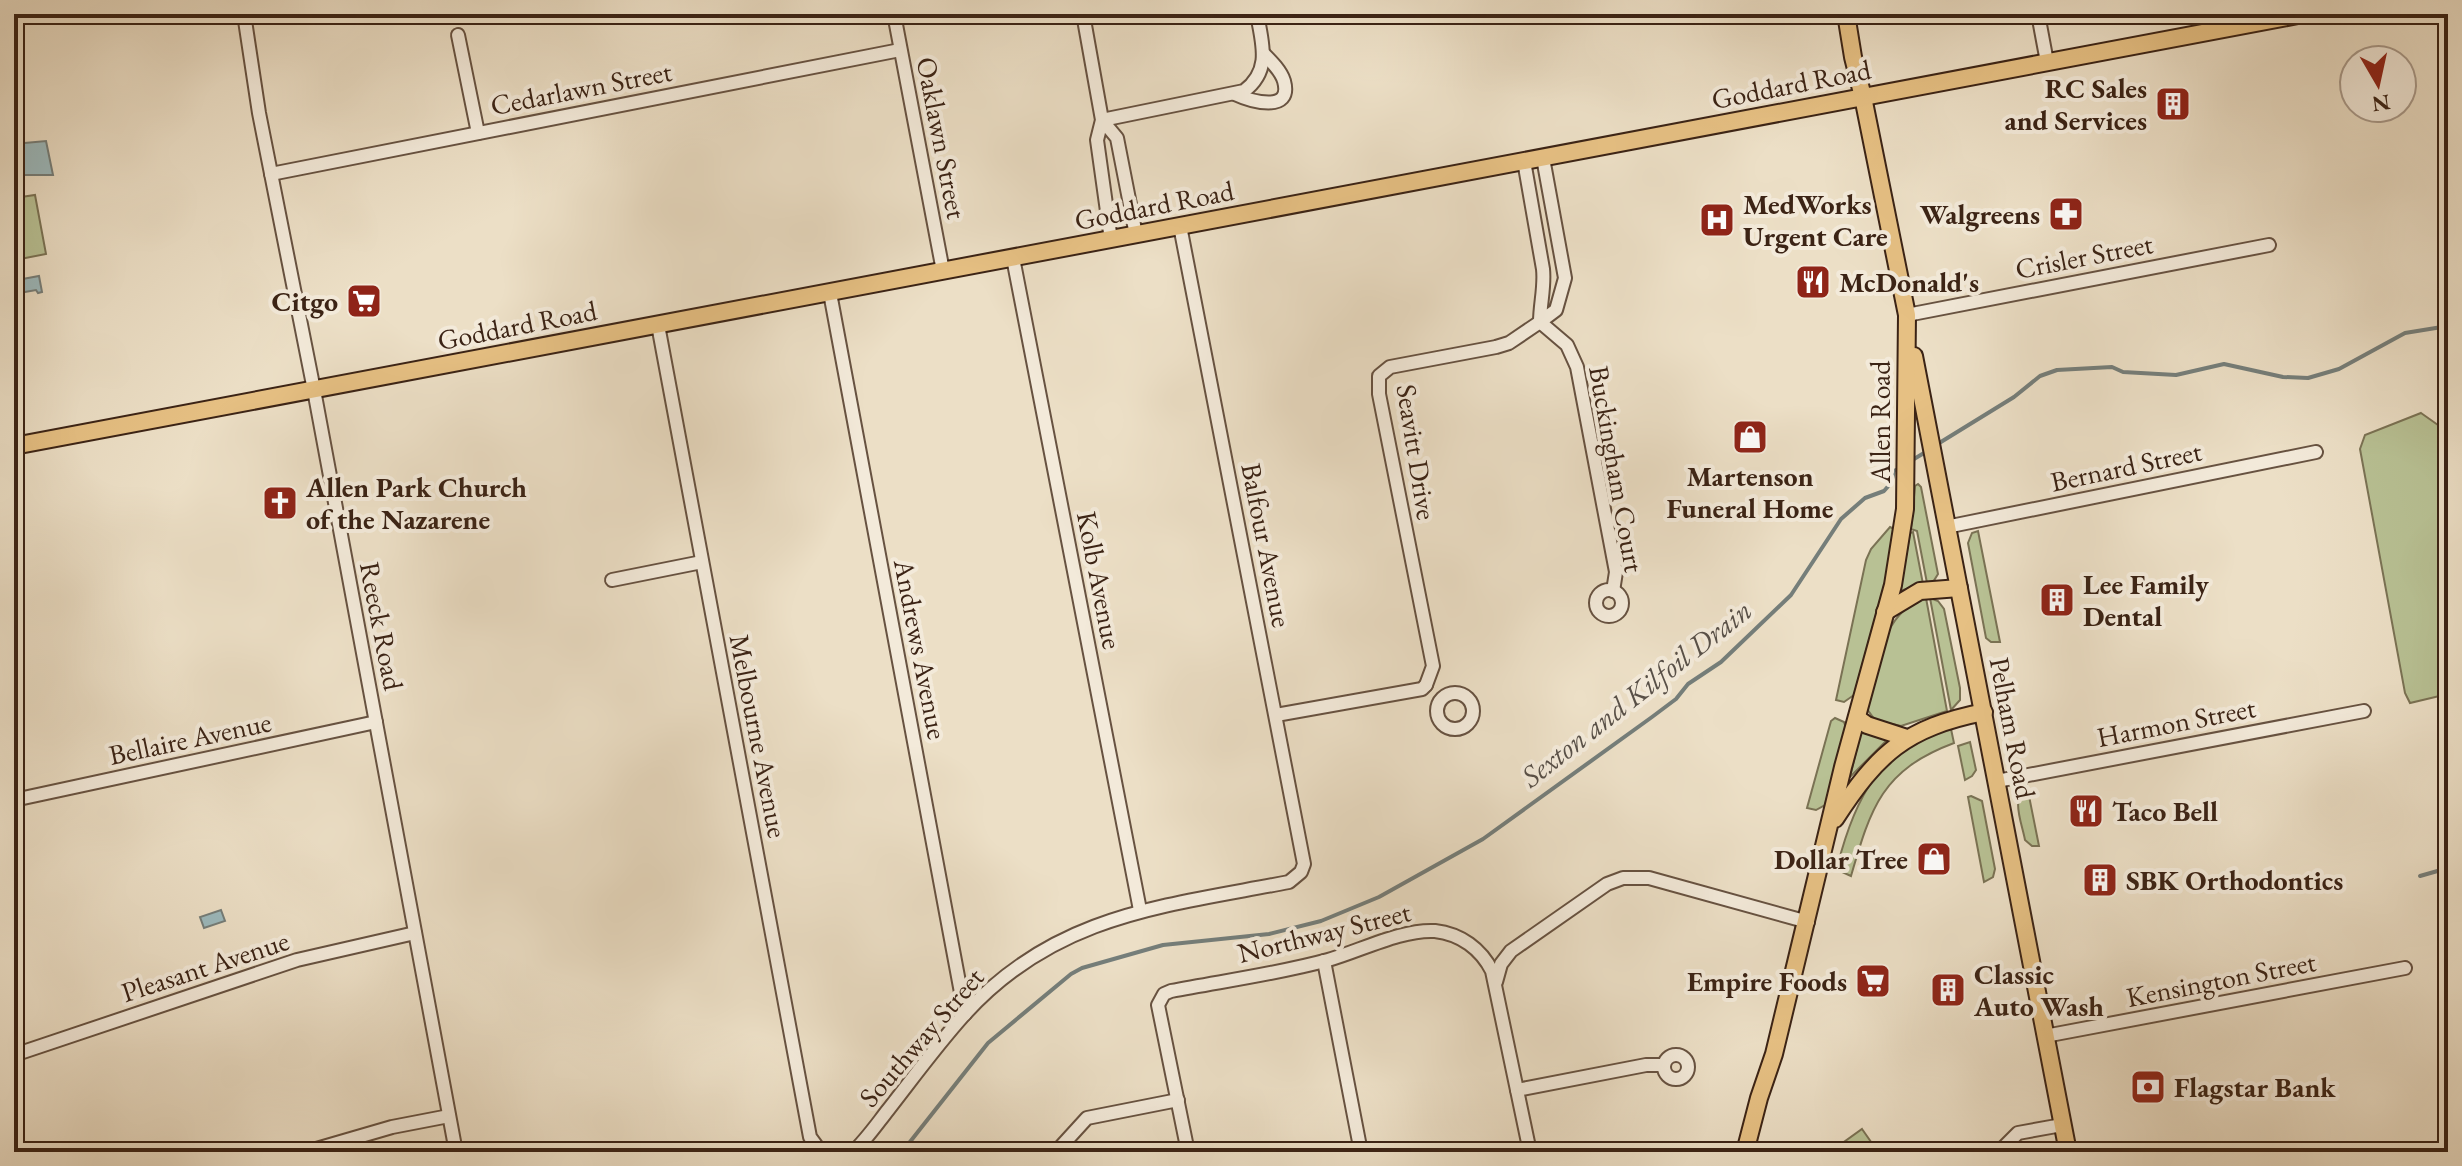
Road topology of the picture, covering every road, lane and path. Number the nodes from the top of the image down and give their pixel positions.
1 (244, 14) edge
2 (894, 14) edge
3 (1083, 14) edge
4 (1257, 14) edge
5 (1846, 14) edge
6 (2038, 14) edge
7 (2303, 14) edge
8 (2227, 21) edge
9 (458, 35) dead end
10 (900, 50) junction
11 (1264, 54) junction
12 (2047, 62) junction
13 (1235, 94) junction
14 (1863, 97) junction
15 (1102, 120) junction
16 (478, 133) junction
17 (1543, 158) junction
18 (1524, 161) junction
19 (271, 174) junction
20 (1180, 226) junction
21 (1136, 235) junction
22 (1111, 240) junction
23 (2269, 245) dead end
24 (1013, 258) junction
25 (943, 271) junction
26 (830, 293) junction
27 (1907, 315) junction
28 (1540, 322) junction
29 (658, 325) junction
30 (314, 390) junction
31 (14, 446) edge
32 (2316, 452) dead end
33 (1946, 527) junction
34 (702, 562) junction
35 (612, 580) dead end
36 (1959, 588) junction
37 (1613, 591) dead end
38 (1885, 612) junction
39 (1426, 685) junction
40 (1442, 698) dead end
41 (2364, 711) dead end
42 (1984, 712) junction
43 (1276, 715) junction
44 (1857, 718) junction
45 (376, 722) junction
46 (1907, 738) junction
47 (1997, 781) junction
48 (14, 800) edge
49 (1830, 827) junction
50 (1301, 872) joint
51 (1140, 910) junction
52 (1808, 922) junction
53 (415, 933) junction
54 (1324, 961) junction
55 (2405, 968) dead end
56 (1496, 982) junction
57 (965, 1014) junction
58 (2045, 1036) junction
59 (14, 1055) edge
60 (1664, 1065) dead end
61 (1517, 1090) junction
62 (1178, 1100) junction
63 (449, 1116) junction
64 (2062, 1125) junction
65 (306, 1152) edge
66 (456, 1152) edge
67 (821, 1152) edge
68 (853, 1152) edge
69 (1056, 1152) edge
70 (1188, 1152) edge
71 (1361, 1152) edge
72 (1530, 1152) edge
73 (1745, 1152) edge
74 (1999, 1152) edge
75 (2068, 1152) edge

1 - 19 street, Reeck Road
2 - 10 street, Oaklawn Street
3 - 15 street
4 - 11 street
5 - 14 main road, Allen Road
6 - 12 street
7 - 8 main road, Goddard Road
8 - 12 main road, Goddard Road
9 - 16 street
10 - 16 street, Cedarlawn Street
10 - 25 street, Oaklawn Street
11 - 13 street
11 - 13 street
12 - 14 main road, Goddard Road
13 - 15 street
14 - 17 main road, Goddard Road
14 - 27 main road, Allen Road
15 - 21 street
15 - 22 street
16 - 19 street, Cedarlawn Street
17 - 18 main road, Goddard Road
17 - 28 street
18 - 20 main road, Goddard Road
18 - 28 street
19 - 30 street, Reeck Road
20 - 21 main road, Goddard Road
20 - 43 street, Balfour Avenue
21 - 22 main road, Goddard Road
22 - 24 main road, Goddard Road
23 - 27 street, Crisler Street
24 - 25 main road, Goddard Road
24 - 51 street, Kolb Avenue
25 - 26 main road, Goddard Road
26 - 29 main road, Goddard Road
26 - 57 street, Andrews Avenue
27 - 33 main road, Pelham Road
27 - 38 main road, Allen Road
28 - 37 street, Buckingham Court
28 - 39 street, Seavitt Drive
29 - 30 main road, Goddard Road
29 - 34 street, Melbourne Avenue
30 - 31 main road, Goddard Road
30 - 45 street, Reeck Road
32 - 33 street, Bernard Street
33 - 36 main road, Pelham Road
34 - 35 street
34 - 67 street, Melbourne Avenue
36 - 38 main road
36 - 42 main road, Pelham Road
38 - 44 main road, Allen Road
39 - 40 street
39 - 43 street
41 - 47 street, Harmon Street
42 - 46 main road, Allen Road
42 - 47 main road, Pelham Road
43 - 50 street, Balfour Avenue
44 - 46 main road
44 - 49 main road, Allen Road
45 - 48 street, Bellaire Avenue
45 - 53 street, Reeck Road
46 - 49 main road, Allen Road
47 - 58 main road, Pelham Road
49 - 52 main road, Allen Road
50 - 51 street, Southway Street
51 - 57 street, Southway Street
52 - 56 street
52 - 73 main road, Allen Road
53 - 59 street, Pleasant Avenue
53 - 63 street, Reeck Road
54 - 56 street, Northway Street
54 - 62 street, Northway Street
54 - 71 street
55 - 58 street, Kensington Street
56 - 61 street, Northway Street
57 - 68 street, Southway Street
58 - 64 main road, Pelham Road
60 - 61 street
61 - 72 street, Northway Street
62 - 69 street
62 - 70 street
63 - 65 street
63 - 66 street, Reeck Road
64 - 74 street
64 - 75 main road, Pelham Road

